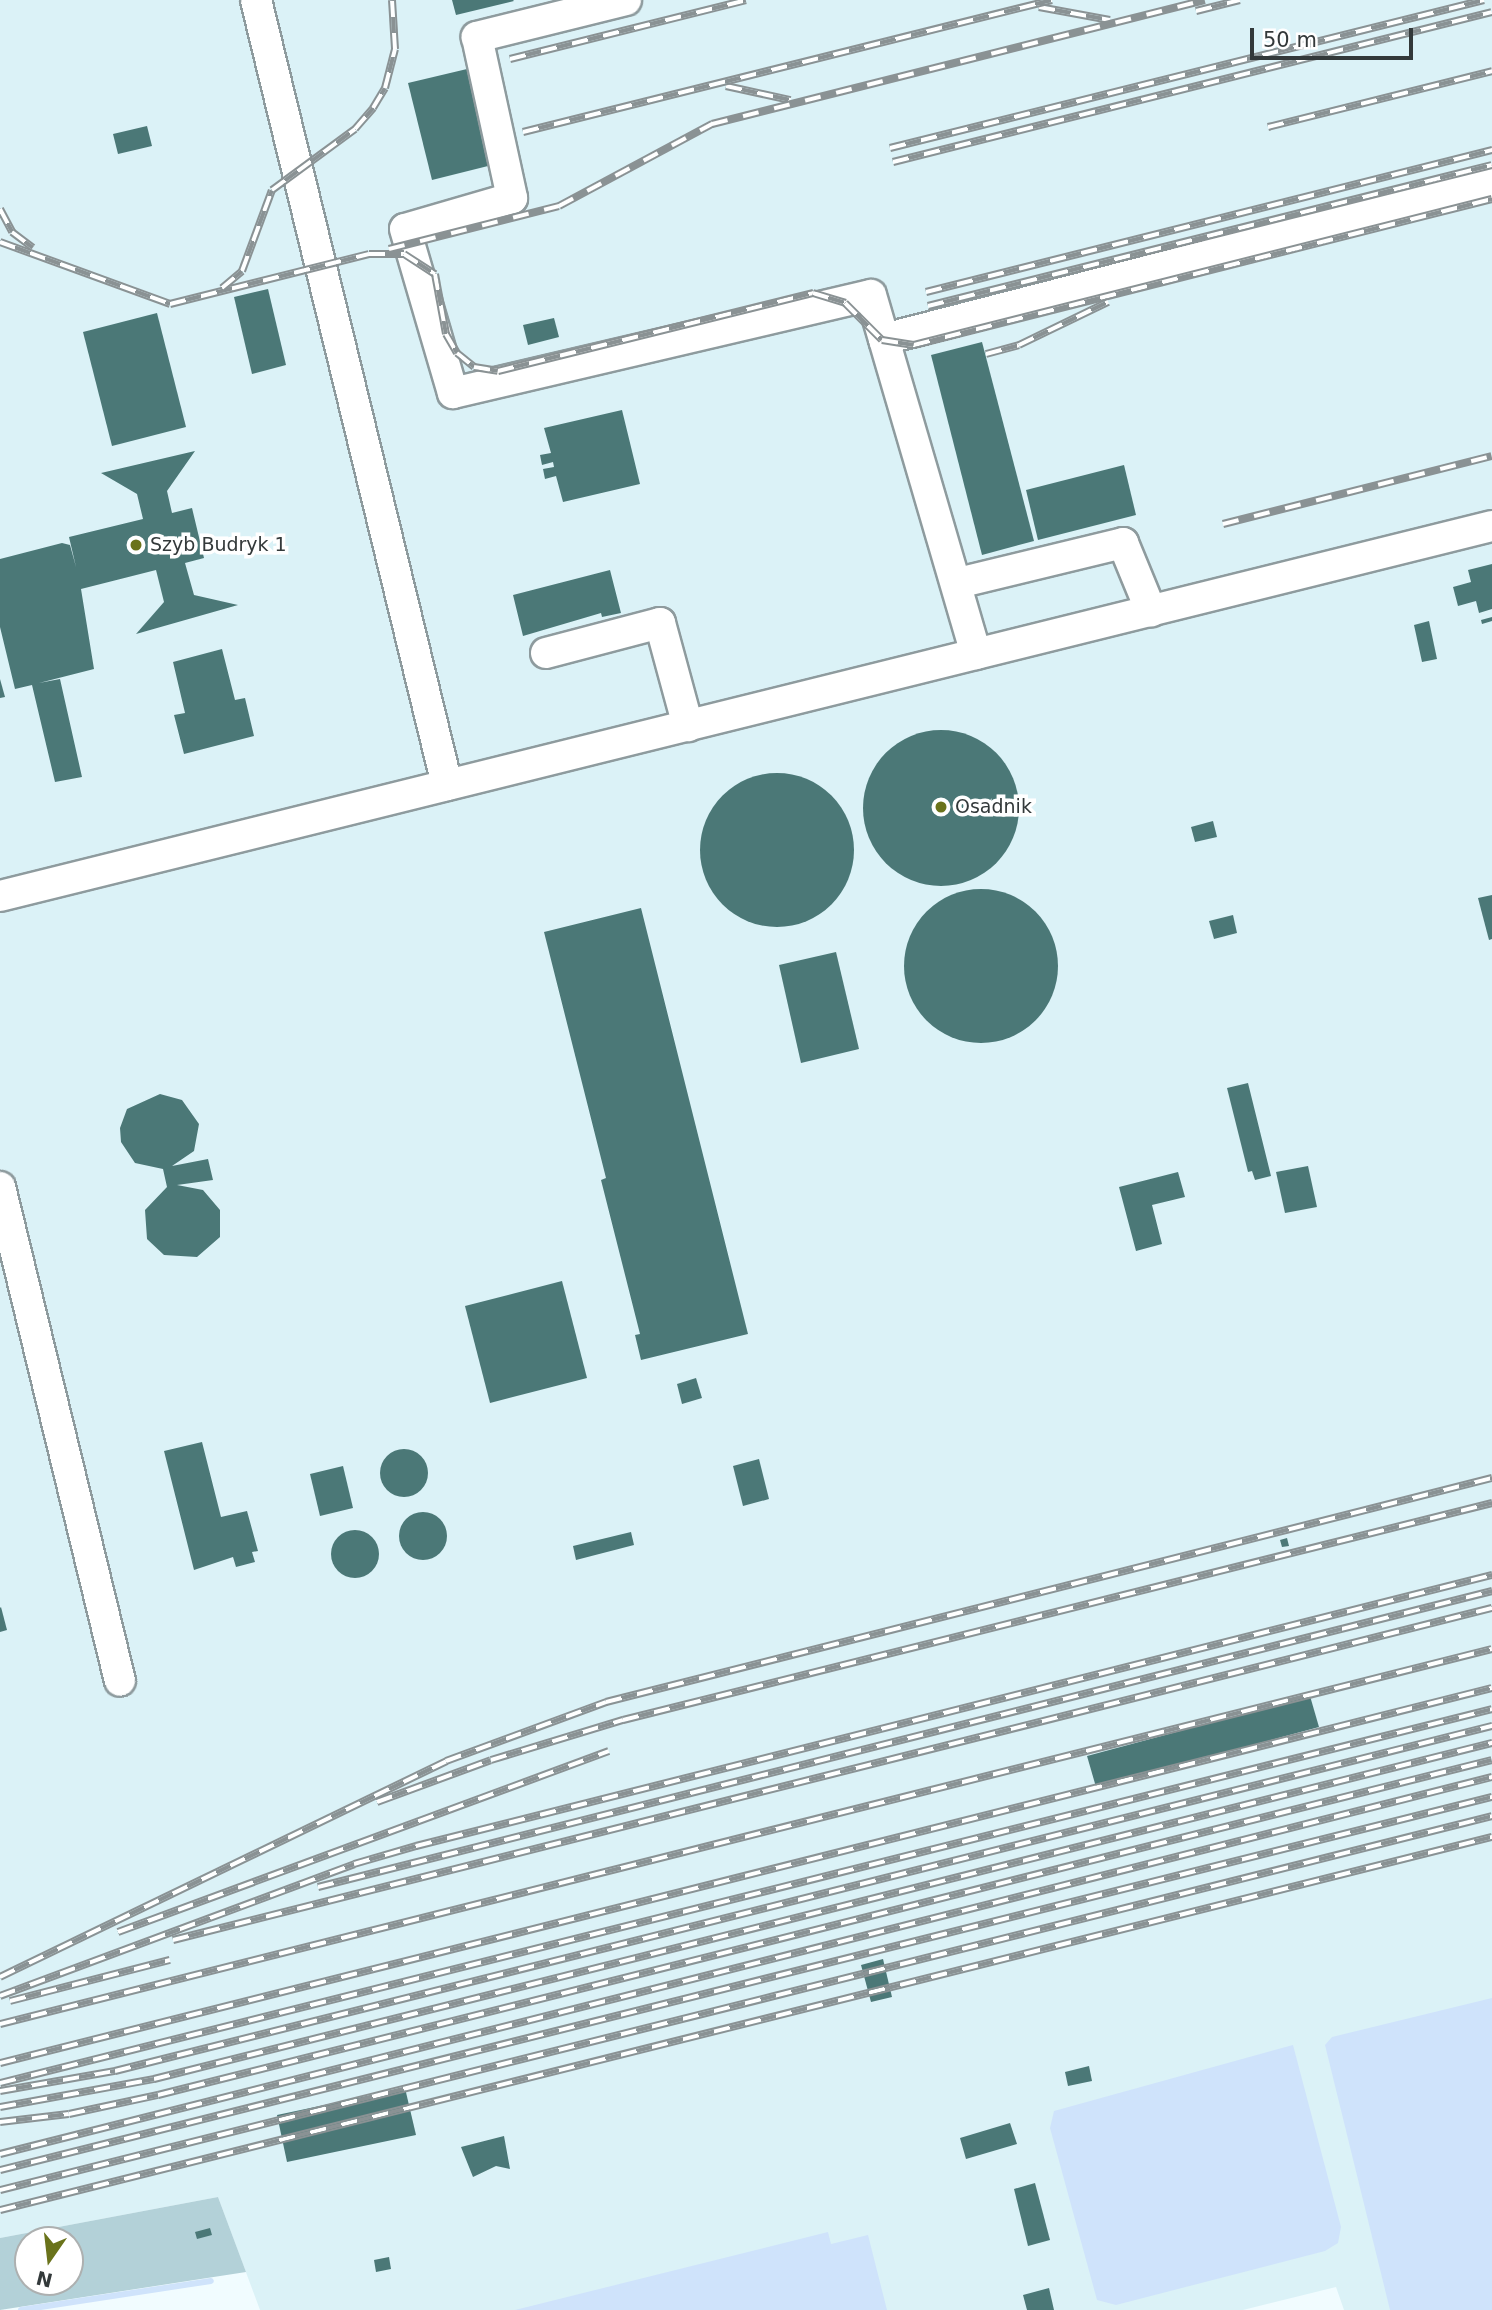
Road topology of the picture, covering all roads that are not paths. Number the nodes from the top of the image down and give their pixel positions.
1 (256, 0) edge
2 (626, 0) edge
3 (1492, 182) edge
4 (884, 339) junction
5 (1492, 526) edge
6 (958, 583) junction
7 (1151, 611) junction
8 (546, 653) dead end
9 (976, 654) junction
10 (688, 726) junction
11 (447, 785) junction
12 (0, 896) edge
13 (0, 1187) edge
14 (120, 1681) dead end

1 - 11 lane
2 - 4 lane
3 - 4 lane
4 - 6 lane
5 - 7 lane
6 - 7 lane
6 - 9 lane
7 - 9 lane
8 - 10 lane
9 - 10 lane
10 - 11 lane
11 - 12 lane
13 - 14 lane

